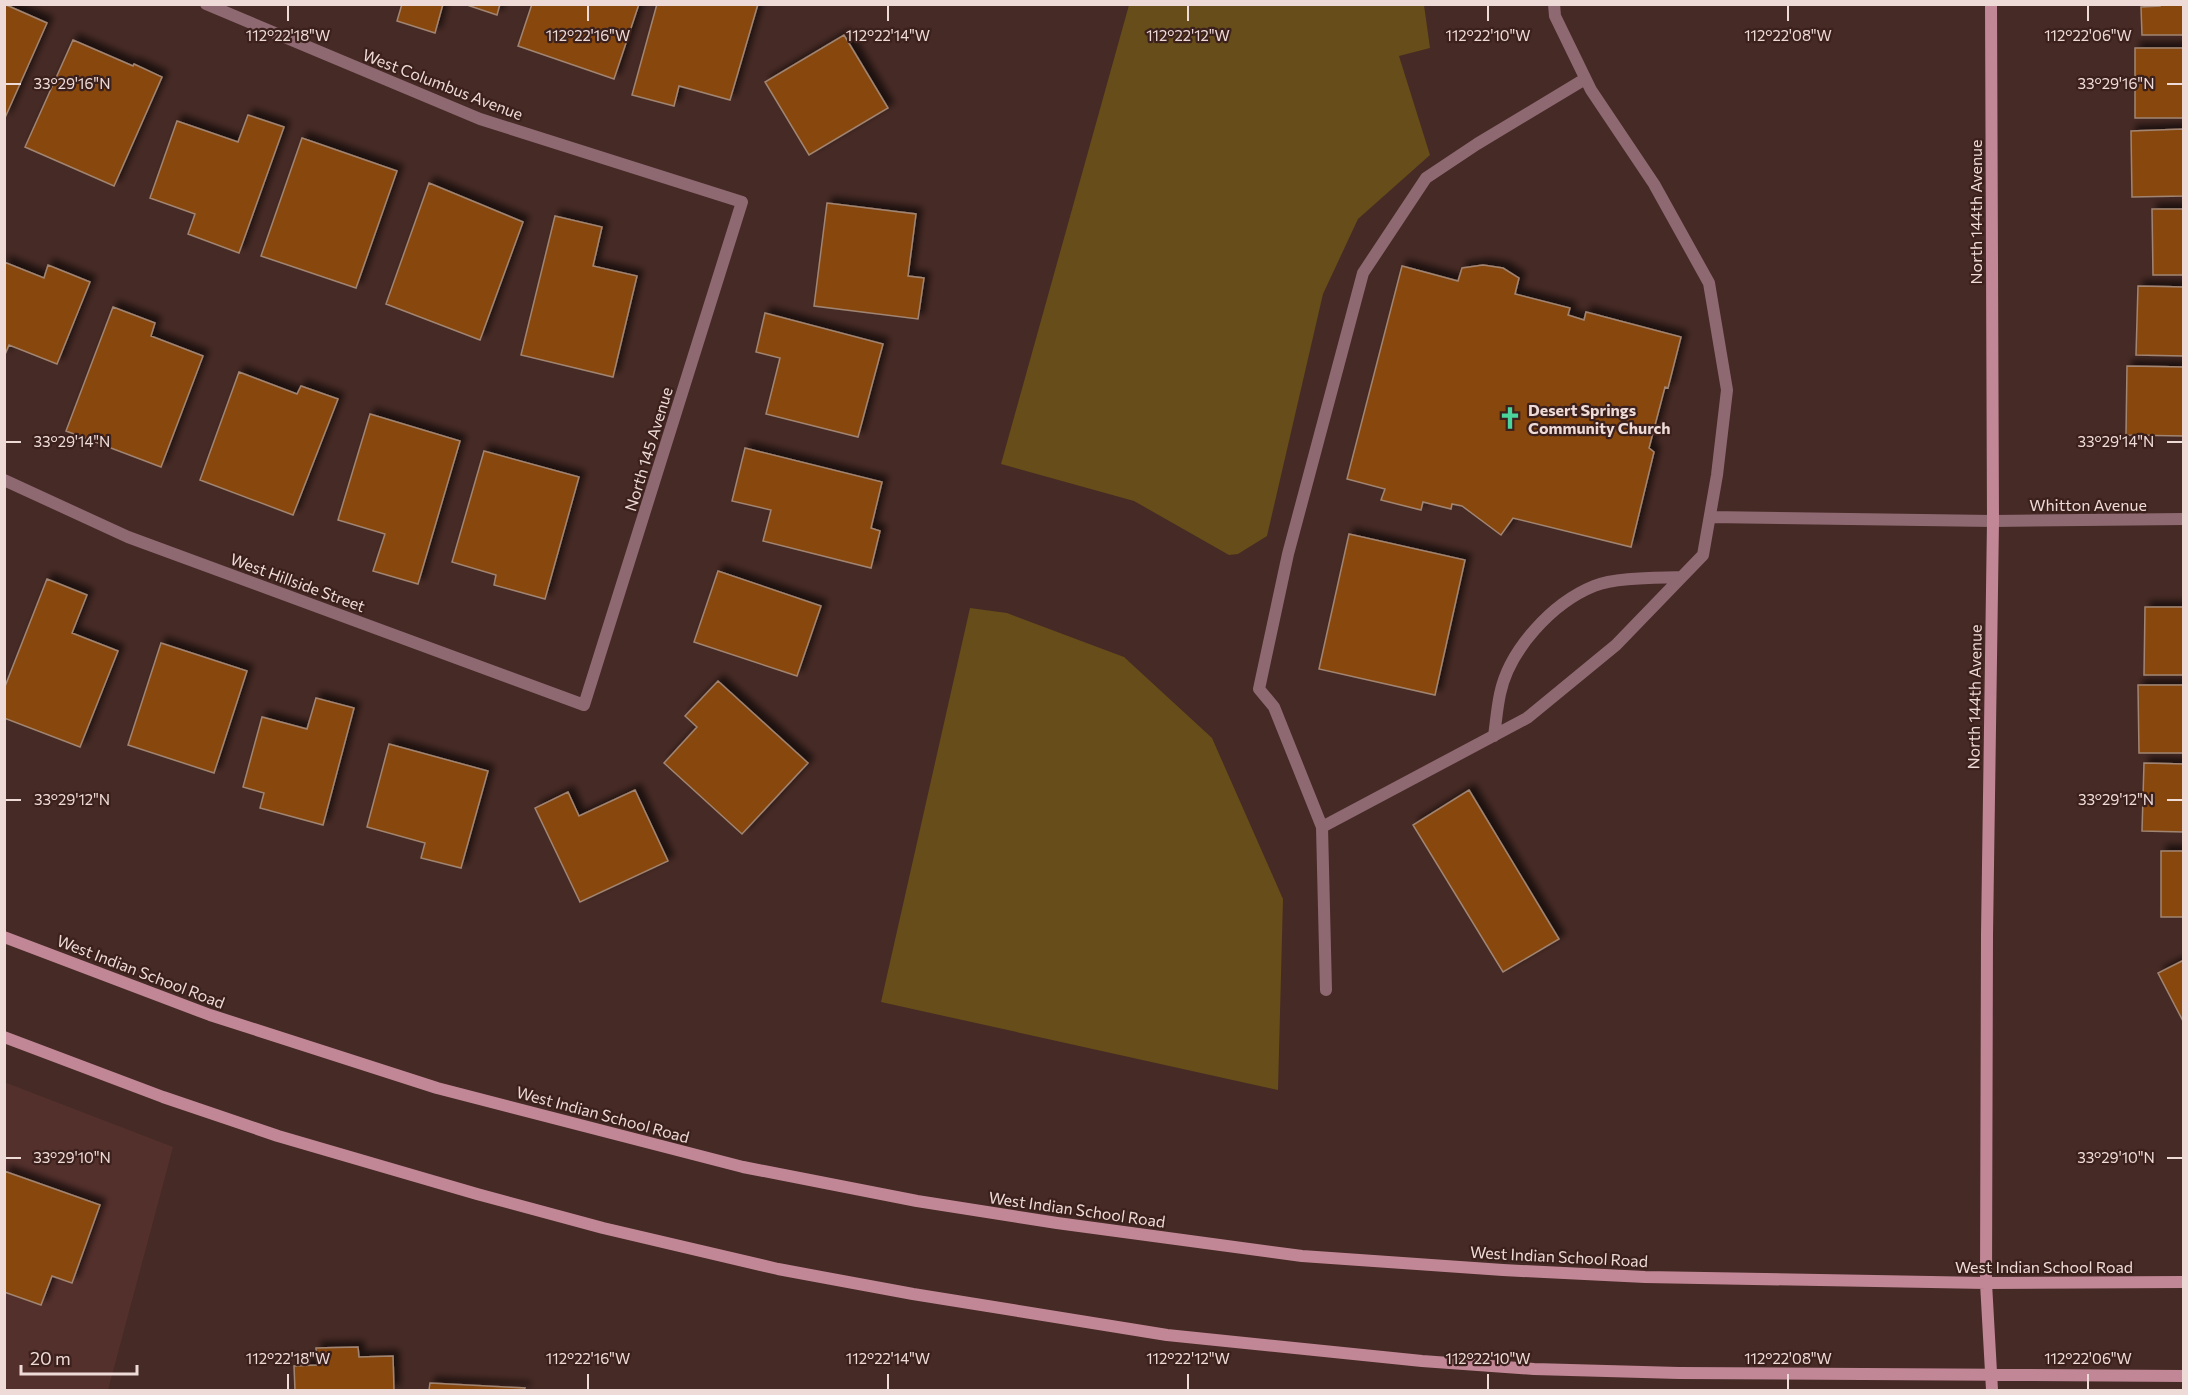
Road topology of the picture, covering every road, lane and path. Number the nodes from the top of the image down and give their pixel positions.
1 (206, 4) edge
2 (1554, 4) edge
3 (1990, 4) edge
4 (1585, 79) junction
5 (742, 202) joint
6 (4, 480) edge
7 (1710, 517) junction
8 (2184, 519) edge
9 (1994, 520) junction
10 (1682, 577) junction
11 (585, 705) joint
12 (1494, 736) junction
13 (1322, 827) junction
14 (4, 937) edge
15 (1326, 990) dead end
16 (4, 1037) edge
17 (2184, 1282) edge
18 (1986, 1283) junction
19 (1992, 1376) junction
20 (2184, 1376) edge
21 (1992, 1390) edge

1 - 5 street, West Columbus Avenue
2 - 4 street
3 - 9 main road, North 144th Avenue
4 - 7 street
4 - 13 street
5 - 11 street, North 145 Avenue
6 - 11 street, West Hillside Street
7 - 9 street, Whitton Avenue
7 - 10 street
8 - 9 street, Whitton Avenue
9 - 18 main road, North 144th Avenue
10 - 12 street
10 - 12 street
12 - 13 street
13 - 15 street
14 - 18 main road, West Indian School Road
16 - 19 main road
17 - 18 main road, West Indian School Road
18 - 19 main road, North 144th Avenue
19 - 20 main road
19 - 21 main road, North 144th Avenue

